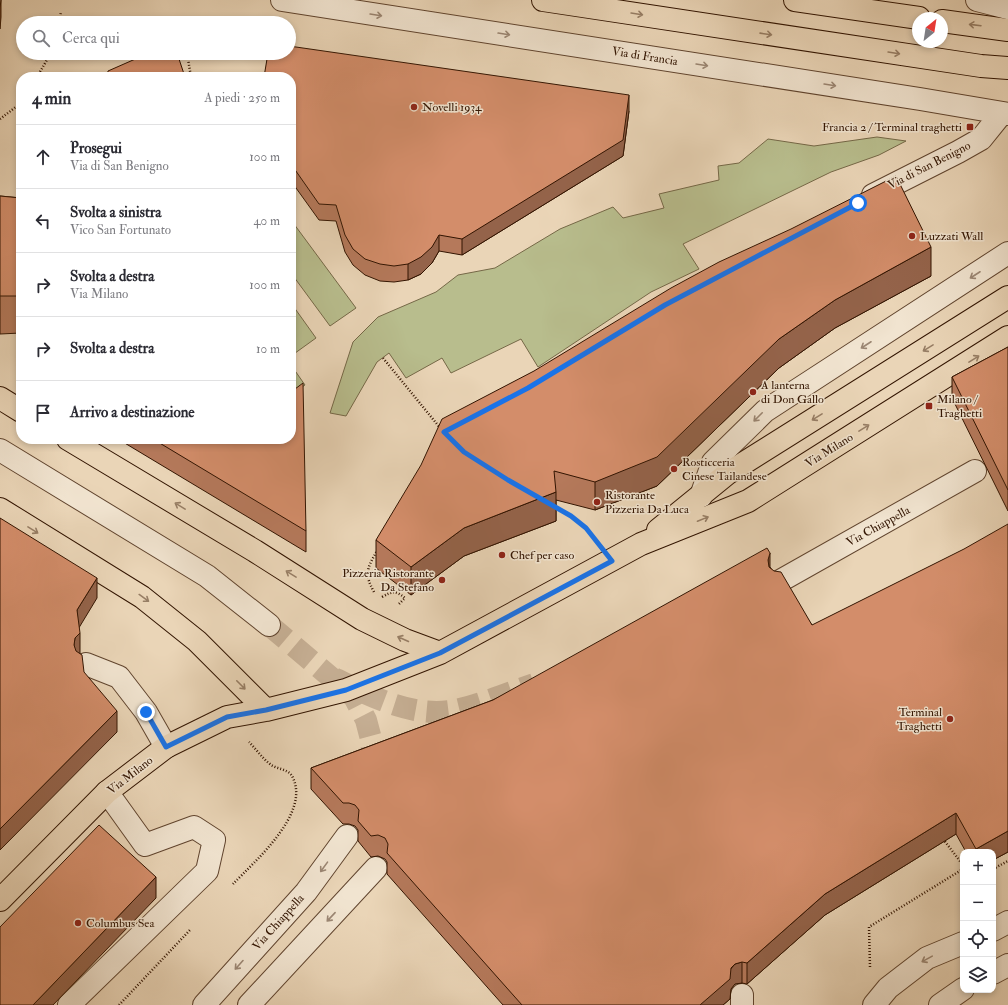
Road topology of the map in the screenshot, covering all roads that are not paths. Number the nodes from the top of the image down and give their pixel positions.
1 (282, 0) edge
2 (543, 0) edge
3 (795, 0) edge
4 (977, 0) edge
5 (1008, 8) edge
6 (912, 17) edge
7 (948, 22) edge
8 (1008, 30) edge
9 (1008, 68) edge
10 (1005, 114) edge
11 (858, 203) edge
12 (1008, 253) edge
13 (1008, 297) edge
14 (1008, 337) edge
15 (0, 398) edge
16 (16, 408) edge
17 (76, 444) edge
18 (0, 450) edge
19 (975, 471) dead end
20 (701, 496) junction
21 (0, 509) edge
22 (641, 544) junction
23 (780, 581) edge
24 (269, 625) tunnel mouth
25 (440, 653) junction
26 (86, 664) dead end
27 (266, 710) junction
28 (166, 747) junction
29 (107, 792) junction
30 (347, 836) dead end
31 (376, 868) dead end
32 (0, 900) edge
33 (1008, 922) edge
34 (996, 928) edge
35 (960, 944) edge
36 (1008, 964) edge
37 (996, 971) edge
38 (960, 991) edge
39 (205, 1003) edge
40 (68, 1005) edge
41 (248, 1005) edge
42 (874, 1005) edge
43 (940, 1005) edge

1 -> 10 street, Via di Francia
2 -> 9 main road
3 - 6 main road
4 - 5 street
8 -> 7 main road
10 - 11 street, Via di San Benigno
12 -> 20 street
13 -> 20 main road, Via Milano
22 -> 14 main road, Via Milano
15 - 16 main road
25 -> 17 main road
18 - 24 street
19 - 23 street, Via Chiappella
20 - 22 main road, Via Milano
21 -> 27 main road
22 - 25 main road, Via Milano
25 - 27 main road, Via Milano
26 - 28 street
27 - 28 main road, Via Milano
28 - 29 main road, Via Milano
29 - 32 main road, Via Milano
29 - 40 street
30 -> 39 street, Via Chiappella
31 -> 41 street
33 - 34 street
35 -> 42 street
36 - 37 street
38 - 43 street

